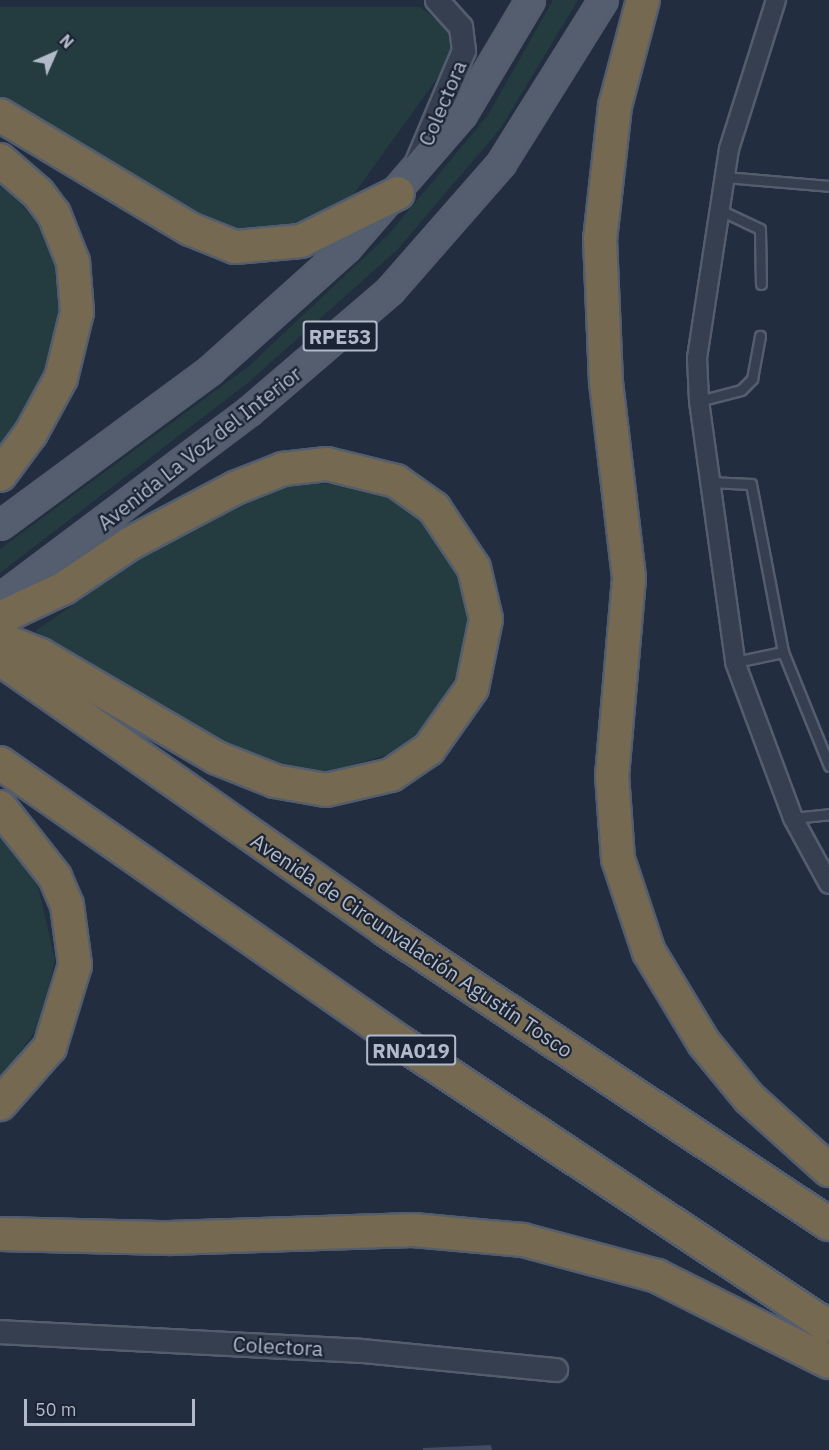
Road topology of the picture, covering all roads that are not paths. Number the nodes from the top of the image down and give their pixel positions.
1 (438, 0) edge
2 (530, 0) edge
3 (603, 0) edge
4 (643, 0) edge
5 (776, 0) edge
6 (0, 115) edge
7 (0, 160) edge
8 (725, 177) junction
9 (405, 185) junction
10 (829, 186) edge
11 (720, 210) junction
12 (761, 284) dead end
13 (760, 336) dead end
14 (699, 401) junction
15 (0, 475) edge
16 (707, 482) junction
17 (0, 525) edge
18 (0, 598) edge
19 (0, 618) edge
20 (0, 639) edge
21 (783, 652) junction
22 (20, 662) edge
23 (735, 662) junction
24 (0, 763) edge
25 (829, 766) edge
26 (0, 807) edge
27 (829, 814) edge
28 (793, 818) junction
29 (829, 884) edge
30 (0, 1104) edge
31 (829, 1170) edge
32 (829, 1224) edge
33 (0, 1234) edge
34 (829, 1327) edge
35 (0, 1332) edge
36 (829, 1362) edge
37 (556, 1370) dead end

1 - 9 street, Colectora
2 - 9 main road, RPE53
3 - 18 main road, Avenida La Voz del Interior / RPE53
4 - 31 highway
5 - 8 street
6 - 9 highway
7 - 15 highway
8 - 10 lane
8 - 11 street
9 - 17 main road, RPE53
11 - 12 lane
11 - 14 street
13 - 14 lane
14 - 16 street
16 - 21 lane
16 - 23 street
19 - 22 highway
20 - 22 highway
21 - 23 lane
21 - 25 lane
22 - 32 highway, Avenida de Circunvalación Agustín Tosco
23 - 28 street
24 - 34 highway, RNA019
26 - 30 highway
27 - 28 lane
28 - 29 street
33 - 36 highway
35 - 37 street, Colectora

